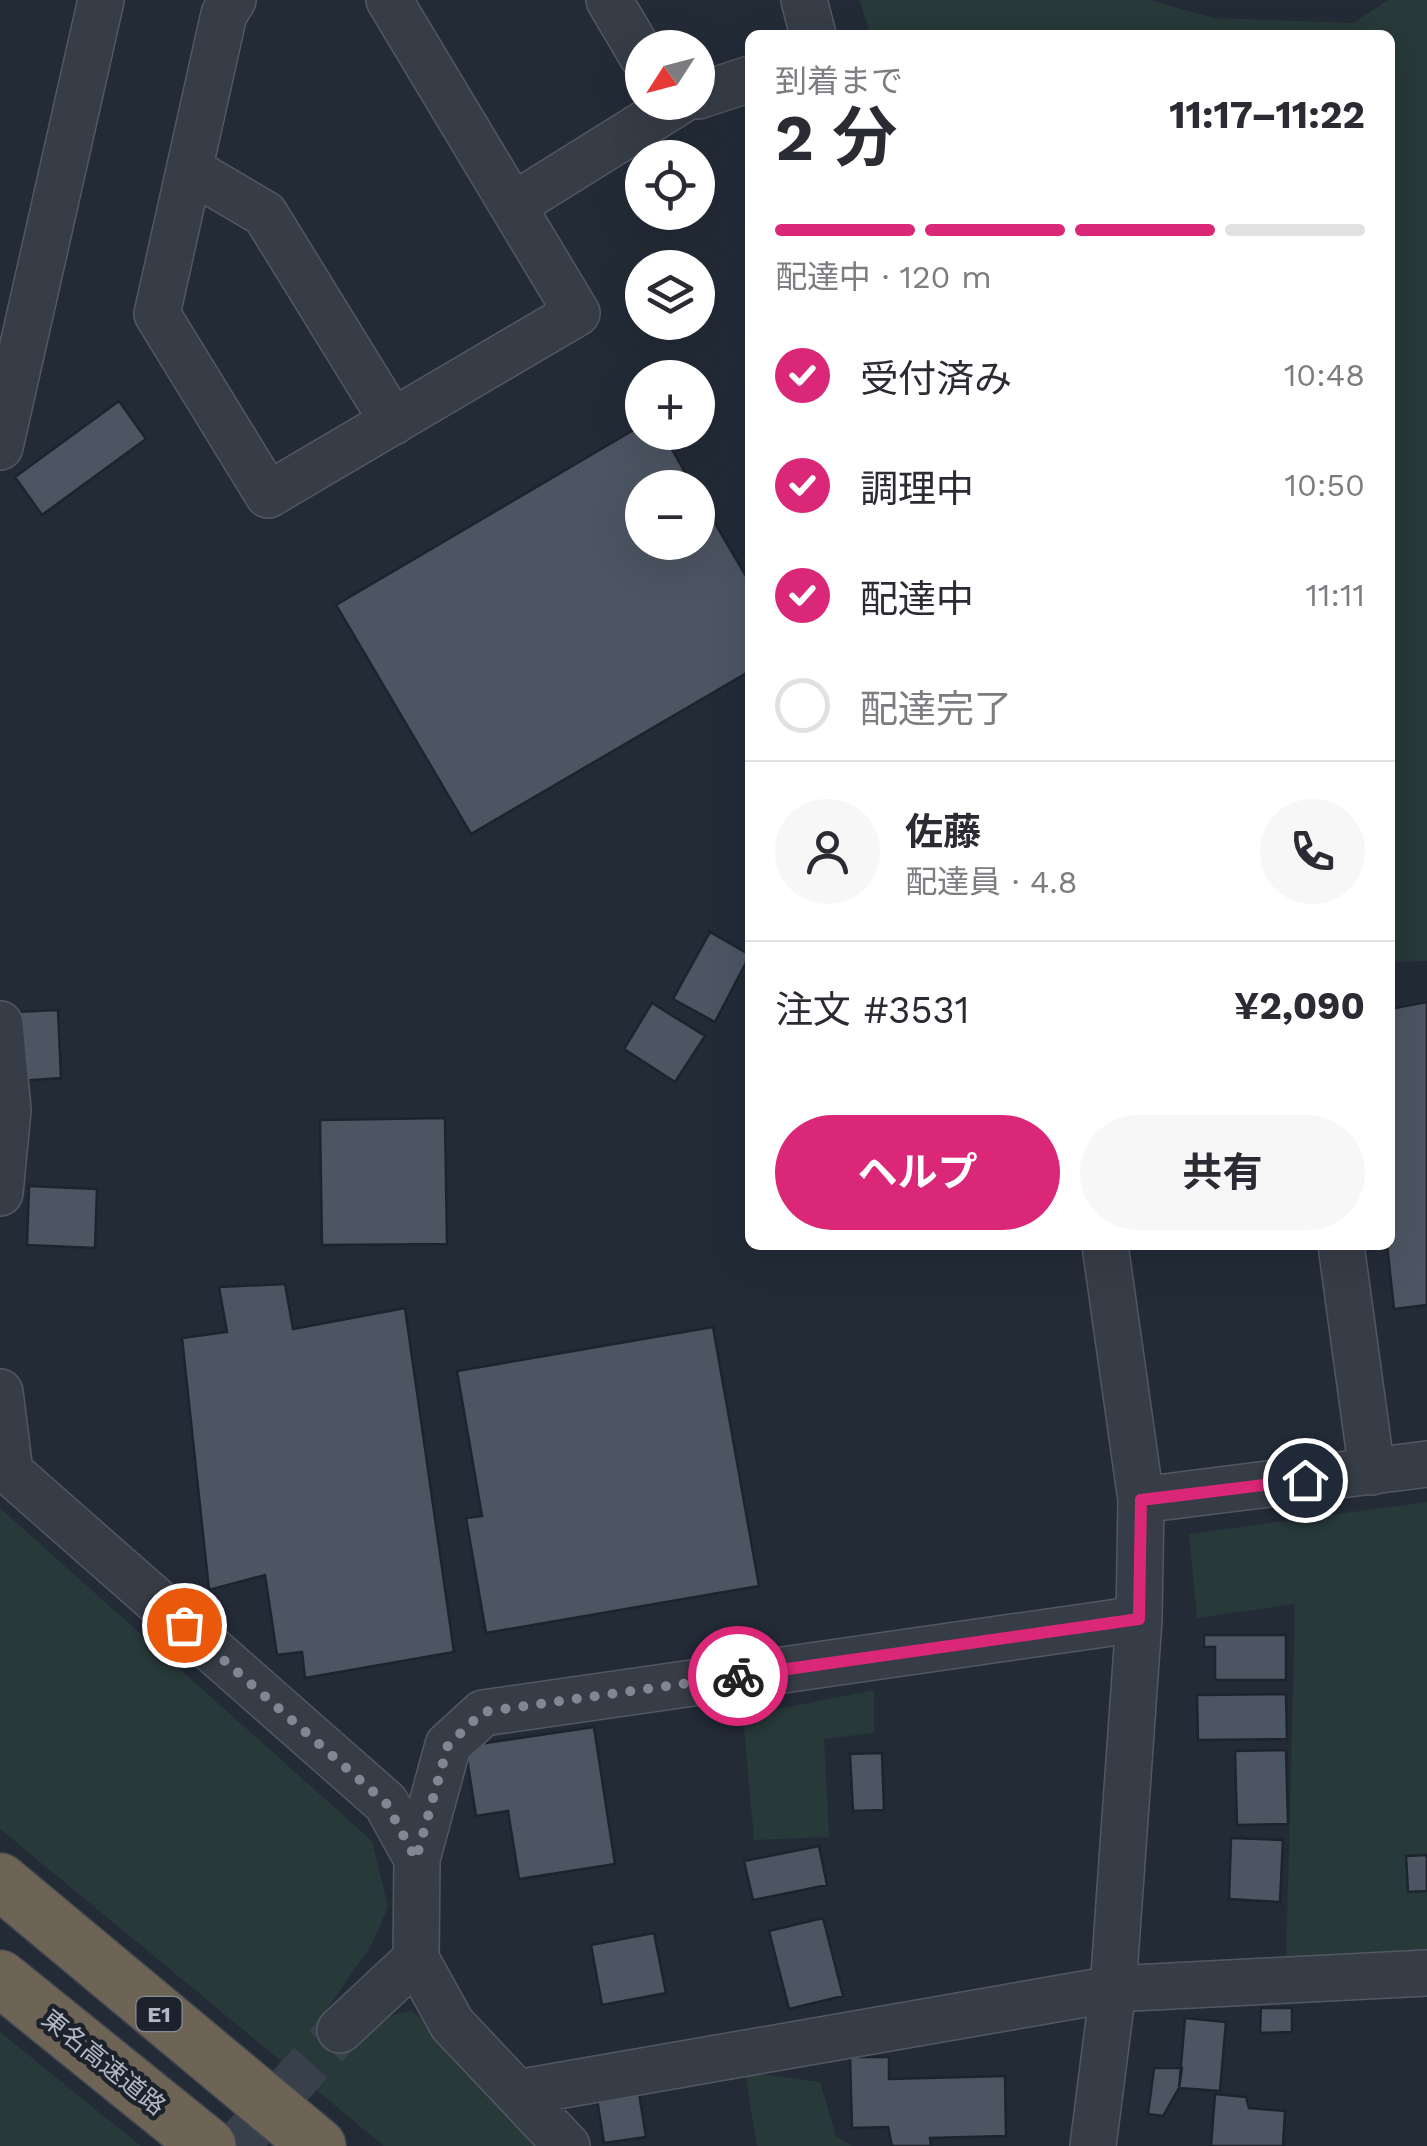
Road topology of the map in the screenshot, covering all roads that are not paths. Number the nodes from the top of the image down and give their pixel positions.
1 (101, 0) edge
2 (234, 0) edge
3 (388, 0) edge
4 (609, 0) edge
5 (804, 0) edge
6 (627, 30) edge
7 (813, 30) edge
8 (745, 81) edge
9 (715, 90) edge
10 (650, 120) edge
11 (192, 171) junction
12 (514, 205) junction
13 (394, 422) junction
14 (0, 447) edge
15 (0, 1024) edge
16 (0, 1194) edge
17 (1106, 1250) edge
18 (1341, 1250) edge
19 (0, 1392) edge
20 (1427, 1464) edge
21 (5, 1471) edge
22 (1372, 1472) junction
23 (1141, 1500) junction
24 (1139, 1619) junction
25 (416, 1859) junction
26 (0, 1881) edge
27 (416, 1960) junction
28 (1427, 1973) edge
29 (0, 1978) edge
30 (1112, 1988) junction
31 (340, 2030) tunnel mouth
32 (517, 2093) junction
33 (208, 2146) edge
34 (318, 2146) edge
35 (567, 2146) edge
36 (1092, 2146) edge

1 - 14 street
2 - 11 street
3 - 12 street
4 - 6 street
5 - 7 street
8 - 9 street
10 - 12 street
11 - 13 street
11 - 13 street
12 - 13 street
15 - 16 street
17 - 23 street
18 - 22 street
19 - 21 street
20 - 22 street
21 - 25 street
22 - 23 street
23 - 24 street
24 - 25 street
24 - 30 street
25 - 27 street
26 - 34 highway, E1
27 - 31 street
27 - 32 street
28 - 30 street
29 - 33 highway, 東名高速道路
30 - 32 street
30 - 36 street
32 - 35 street

